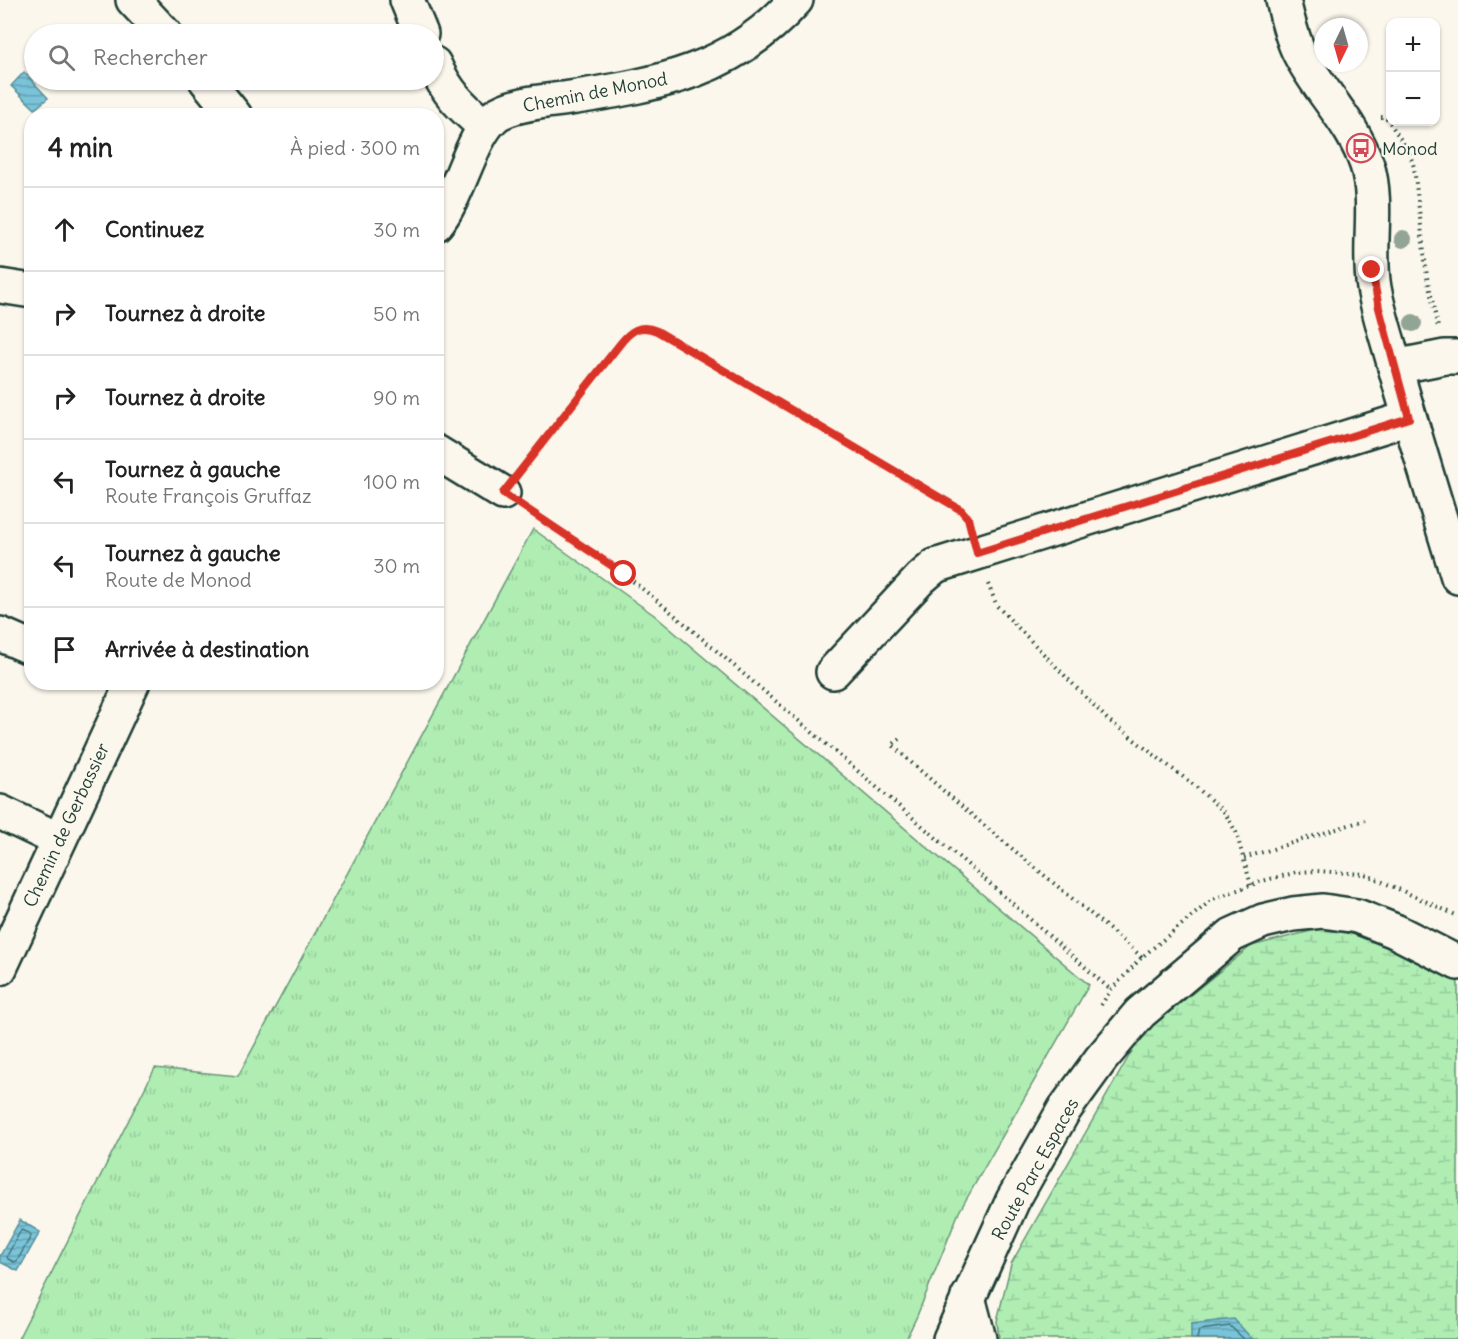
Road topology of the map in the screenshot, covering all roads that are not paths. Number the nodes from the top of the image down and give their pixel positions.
1 (133, 0) edge
2 (407, 0) edge
3 (796, 0) edge
4 (1282, 0) edge
5 (156, 24) edge
6 (417, 24) edge
7 (444, 86) edge
8 (214, 90) edge
9 (229, 108) edge
10 (485, 127) junction
11 (444, 211) edge
12 (0, 286) edge
13 (24, 290) edge
14 (1451, 357) edge
15 (1395, 368) junction
16 (1409, 418) junction
17 (444, 457) edge
18 (503, 493) road end
19 (1458, 578) edge
20 (0, 634) edge
21 (24, 644) edge
22 (833, 672) dead end
23 (121, 690) edge
24 (0, 812) edge
25 (59, 840) junction
26 (1458, 963) edge
27 (0, 968) edge
28 (968, 1297) junction
29 (950, 1339) edge
30 (979, 1339) edge

1 - 5 street
2 - 6 street
3 - 10 street, Chemin de Monod
4 - 15 street
7 - 10 street
8 - 9 street
10 - 11 street, Chemin de Monod
12 - 13 street
14 - 15 street
15 - 16 street
16 - 19 street
16 - 22 street
17 - 18 street
20 - 21 street
23 - 25 street, Chemin de Gerbassier
24 - 25 street
25 - 27 street, Chemin de Gerbassier
26 - 28 street, Route Parc Espaces
28 - 29 street, Route Parc Espaces
28 - 30 street

